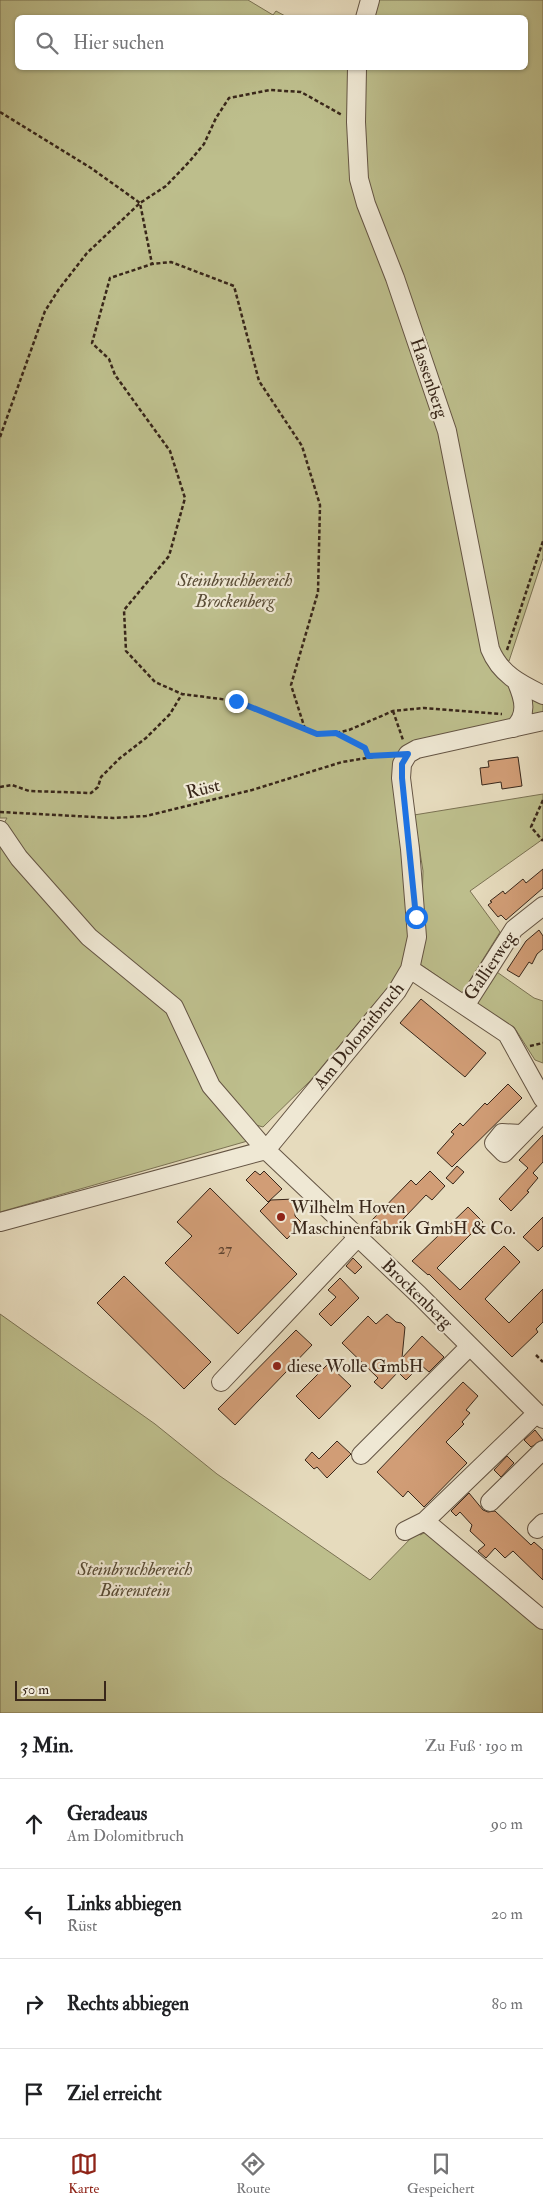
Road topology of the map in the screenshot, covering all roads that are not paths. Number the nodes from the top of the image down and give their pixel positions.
1 (370, 0) edge
2 (366, 15) edge
3 (357, 70) edge
4 (517, 683) junction
5 (543, 695) edge
6 (543, 721) edge
7 (519, 722) junction
8 (0, 830) edge
9 (543, 906) edge
10 (410, 970) junction
11 (465, 1006) junction
12 (543, 1099) edge
13 (543, 1113) edge
14 (521, 1134) dead end
15 (266, 1150) junction
16 (0, 1222) edge
17 (358, 1237) junction
18 (470, 1346) junction
19 (221, 1382) dead end
20 (540, 1416) edge
21 (543, 1450) edge
22 (361, 1455) dead end
23 (490, 1502) dead end
24 (425, 1521) junction
25 (405, 1531) dead end
26 (543, 1620) edge

1 - 2 street
3 - 4 street, Hassenberg
4 - 5 street
4 - 7 street
6 - 7 street
7 - 10 street, Am Dolomitbruch
8 - 15 street, Brockenberg
9 - 11 street, Gallierweg
10 - 11 street, Gallierweg
10 - 15 street, Am Dolomitbruch
11 - 12 street
13 - 14 street
15 - 16 street
15 - 17 street, Brockenberg
17 - 18 street, Brockenberg
17 - 19 street
18 - 20 street, Brockenberg
18 - 22 street
20 - 24 street
21 - 23 street
24 - 25 street
24 - 26 street

